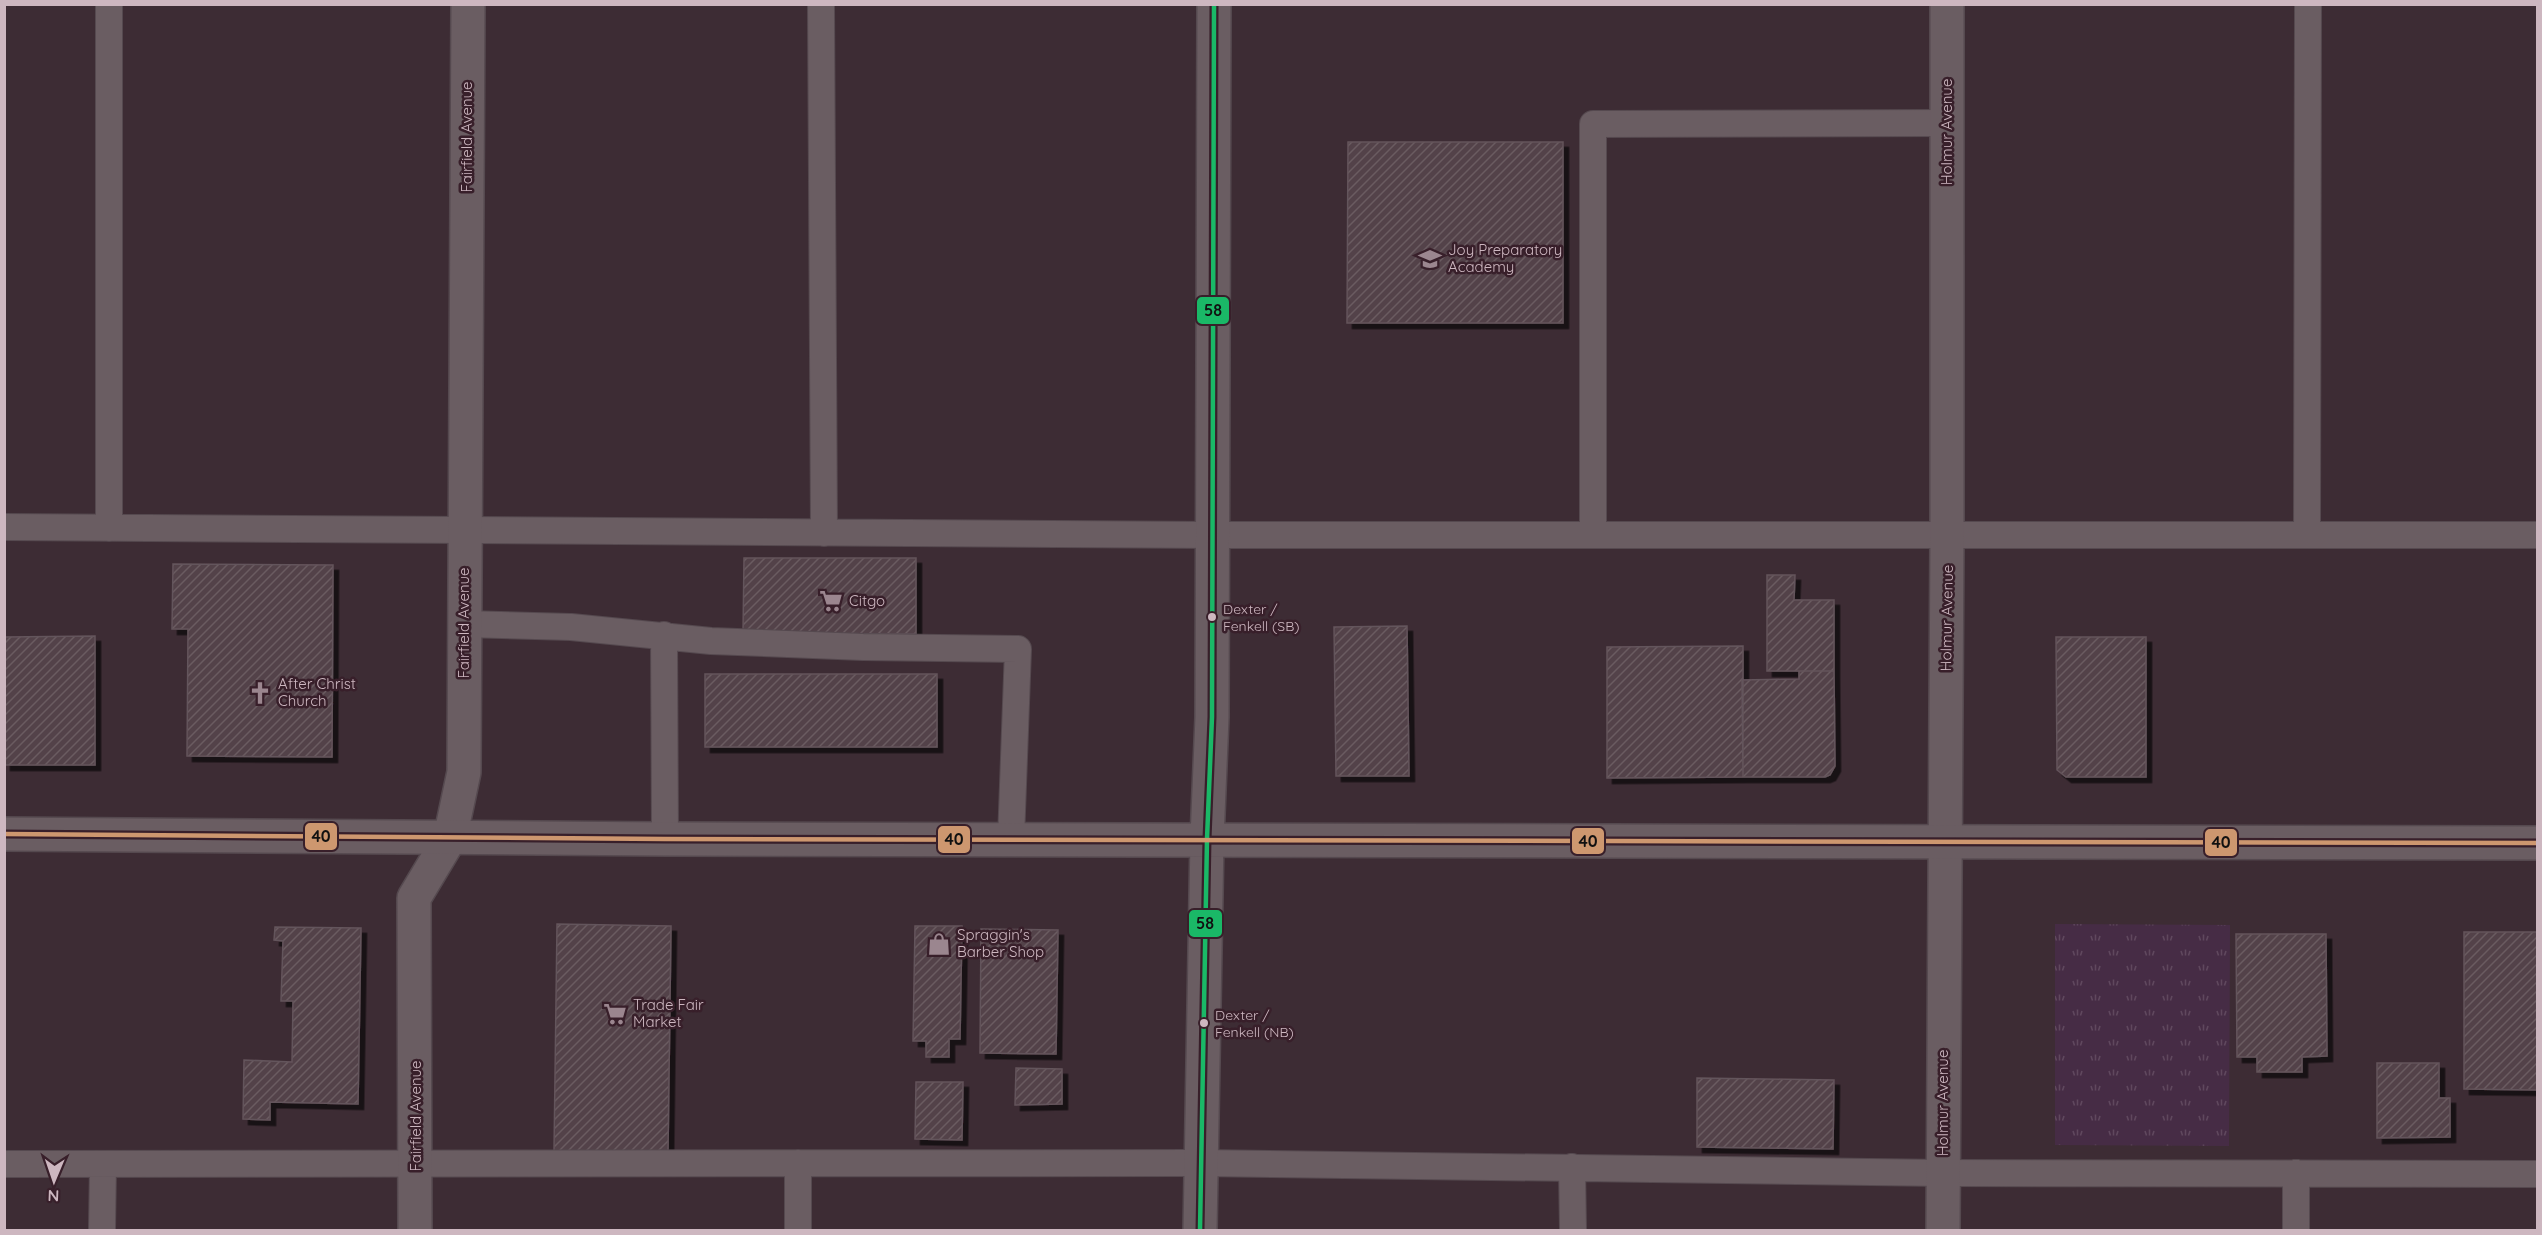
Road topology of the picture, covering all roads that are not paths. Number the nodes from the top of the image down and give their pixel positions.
1 (109, 4) edge
2 (468, 4) edge
3 (821, 4) edge
4 (1214, 4) edge
5 (1947, 4) edge
6 (2308, 4) edge
7 (1947, 123) junction
8 (4, 527) edge
9 (109, 528) junction
10 (465, 530) junction
11 (824, 533) junction
12 (1213, 535) junction
13 (1593, 535) junction
14 (1947, 535) junction
15 (2307, 535) junction
16 (2538, 535) edge
17 (465, 624) junction
18 (664, 635) junction
19 (4, 834) edge
20 (450, 838) junction
21 (665, 839) junction
22 (1011, 839) junction
23 (1207, 839) junction
24 (1945, 842) junction
25 (2538, 843) edge
26 (416, 1163) junction
27 (798, 1163) junction
28 (1201, 1163) junction
29 (4, 1164) edge
30 (103, 1164) junction
31 (1572, 1167) junction
32 (1943, 1173) junction
33 (2296, 1173) junction
34 (2538, 1174) edge
35 (102, 1230) edge
36 (416, 1230) edge
37 (798, 1230) edge
38 (1200, 1230) edge
39 (1573, 1230) edge
40 (1943, 1230) edge
41 (2296, 1230) edge

1 - 9 lane
2 - 10 street, Fairfield Avenue
3 - 11 lane
4 - 12 street
5 - 7 street, Holmur Avenue
6 - 15 lane
7 - 13 lane
7 - 14 street, Holmur Avenue
8 - 9 lane
9 - 10 lane
10 - 11 lane
10 - 17 street, Fairfield Avenue
11 - 12 lane
12 - 13 lane
12 - 23 street
13 - 14 lane
14 - 15 lane
14 - 24 street, Holmur Avenue
15 - 16 lane
17 - 18 lane
17 - 20 street, Fairfield Avenue
18 - 21 lane
18 - 22 lane
19 - 20 street
20 - 21 street
20 - 26 street, Fairfield Avenue
21 - 22 street
22 - 23 street
23 - 24 street
23 - 28 street
24 - 25 street
24 - 32 street, Holmur Avenue
26 - 27 lane
26 - 30 lane
26 - 36 street, Fairfield Avenue
27 - 28 lane
27 - 37 lane
28 - 31 lane
28 - 38 street
29 - 30 lane
30 - 35 lane
31 - 32 lane
31 - 39 lane
32 - 33 lane
32 - 40 street, Holmur Avenue
33 - 34 lane
33 - 41 lane

